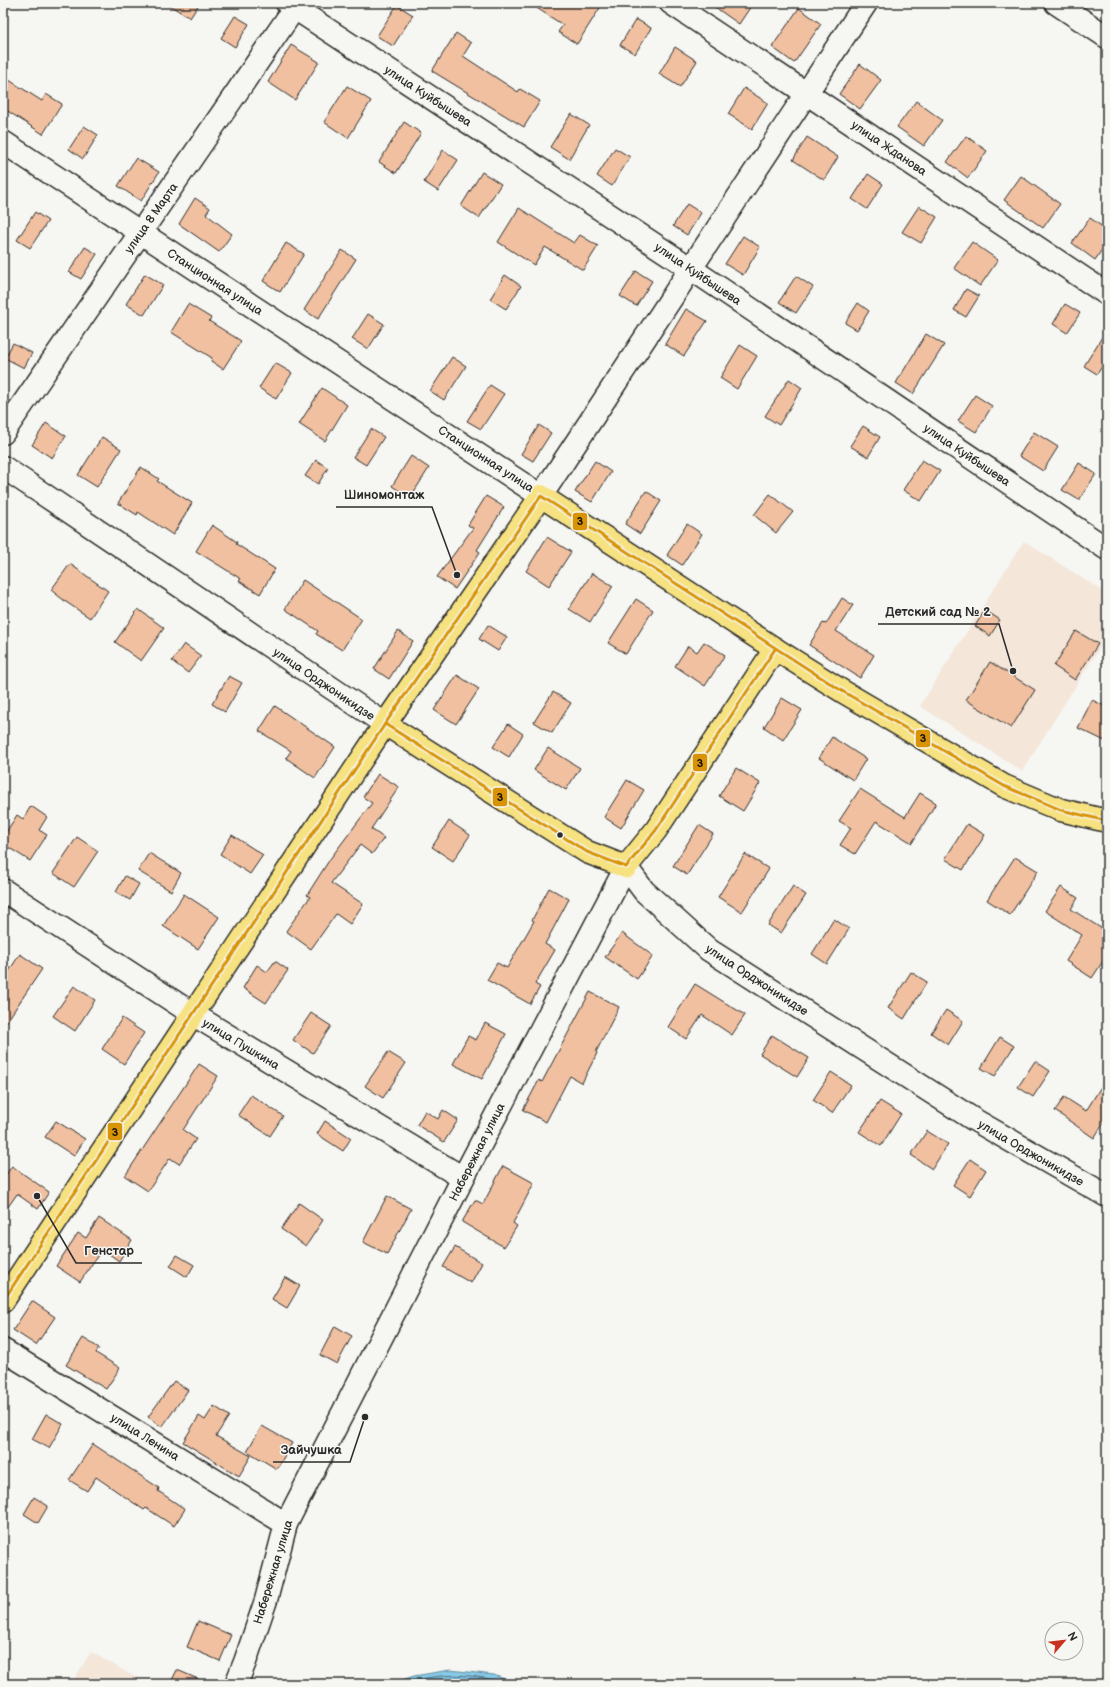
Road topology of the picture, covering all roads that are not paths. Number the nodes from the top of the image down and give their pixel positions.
1 (670, 3) edge
2 (866, 3) edge
3 (1056, 3) edge
4 (294, 5) edge
5 (1107, 37) edge
6 (808, 93) junction
7 (3, 142) edge
8 (140, 233) junction
9 (690, 268) junction
10 (1107, 294) edge
11 (3, 433) edge
12 (3, 468) edge
13 (541, 496) junction
14 (1107, 549) edge
15 (775, 649) junction
16 (385, 724) junction
17 (1107, 821) edge
18 (626, 868) junction
19 (3, 890) edge
20 (193, 1014) junction
21 (463, 1178) junction
22 (1107, 1196) edge
23 (3, 1301) edge
24 (3, 1350) edge
25 (286, 1524) junction
26 (236, 1684) edge

1 - 6 street, улица Жданова
2 - 6 street
3 - 5 street
4 - 8 street, улица 8 Марта
4 - 9 street, улица Куйбышева
6 - 9 street
6 - 10 street, улица Жданова
7 - 8 street, Станционная улица
8 - 11 street, улица 8 Марта
8 - 13 street, Станционная улица
9 - 13 street
9 - 14 street, улица Куйбышева
12 - 16 street, улица Орджоникидзе
13 - 15 main road, Станционная улица
13 - 16 main road
15 - 17 main road, Станционная улица
15 - 18 main road, Набережная улица
16 - 18 main road, улица Орджоникидзе
16 - 20 main road
18 - 21 street, Набережная улица
18 - 22 street, улица Орджоникидзе
19 - 20 street, улица Пушкина
20 - 21 street, улица Пушкина
20 - 23 main road
21 - 25 street, Набережная улица
24 - 25 street, улица Ленина
25 - 26 street, Набережная улица

